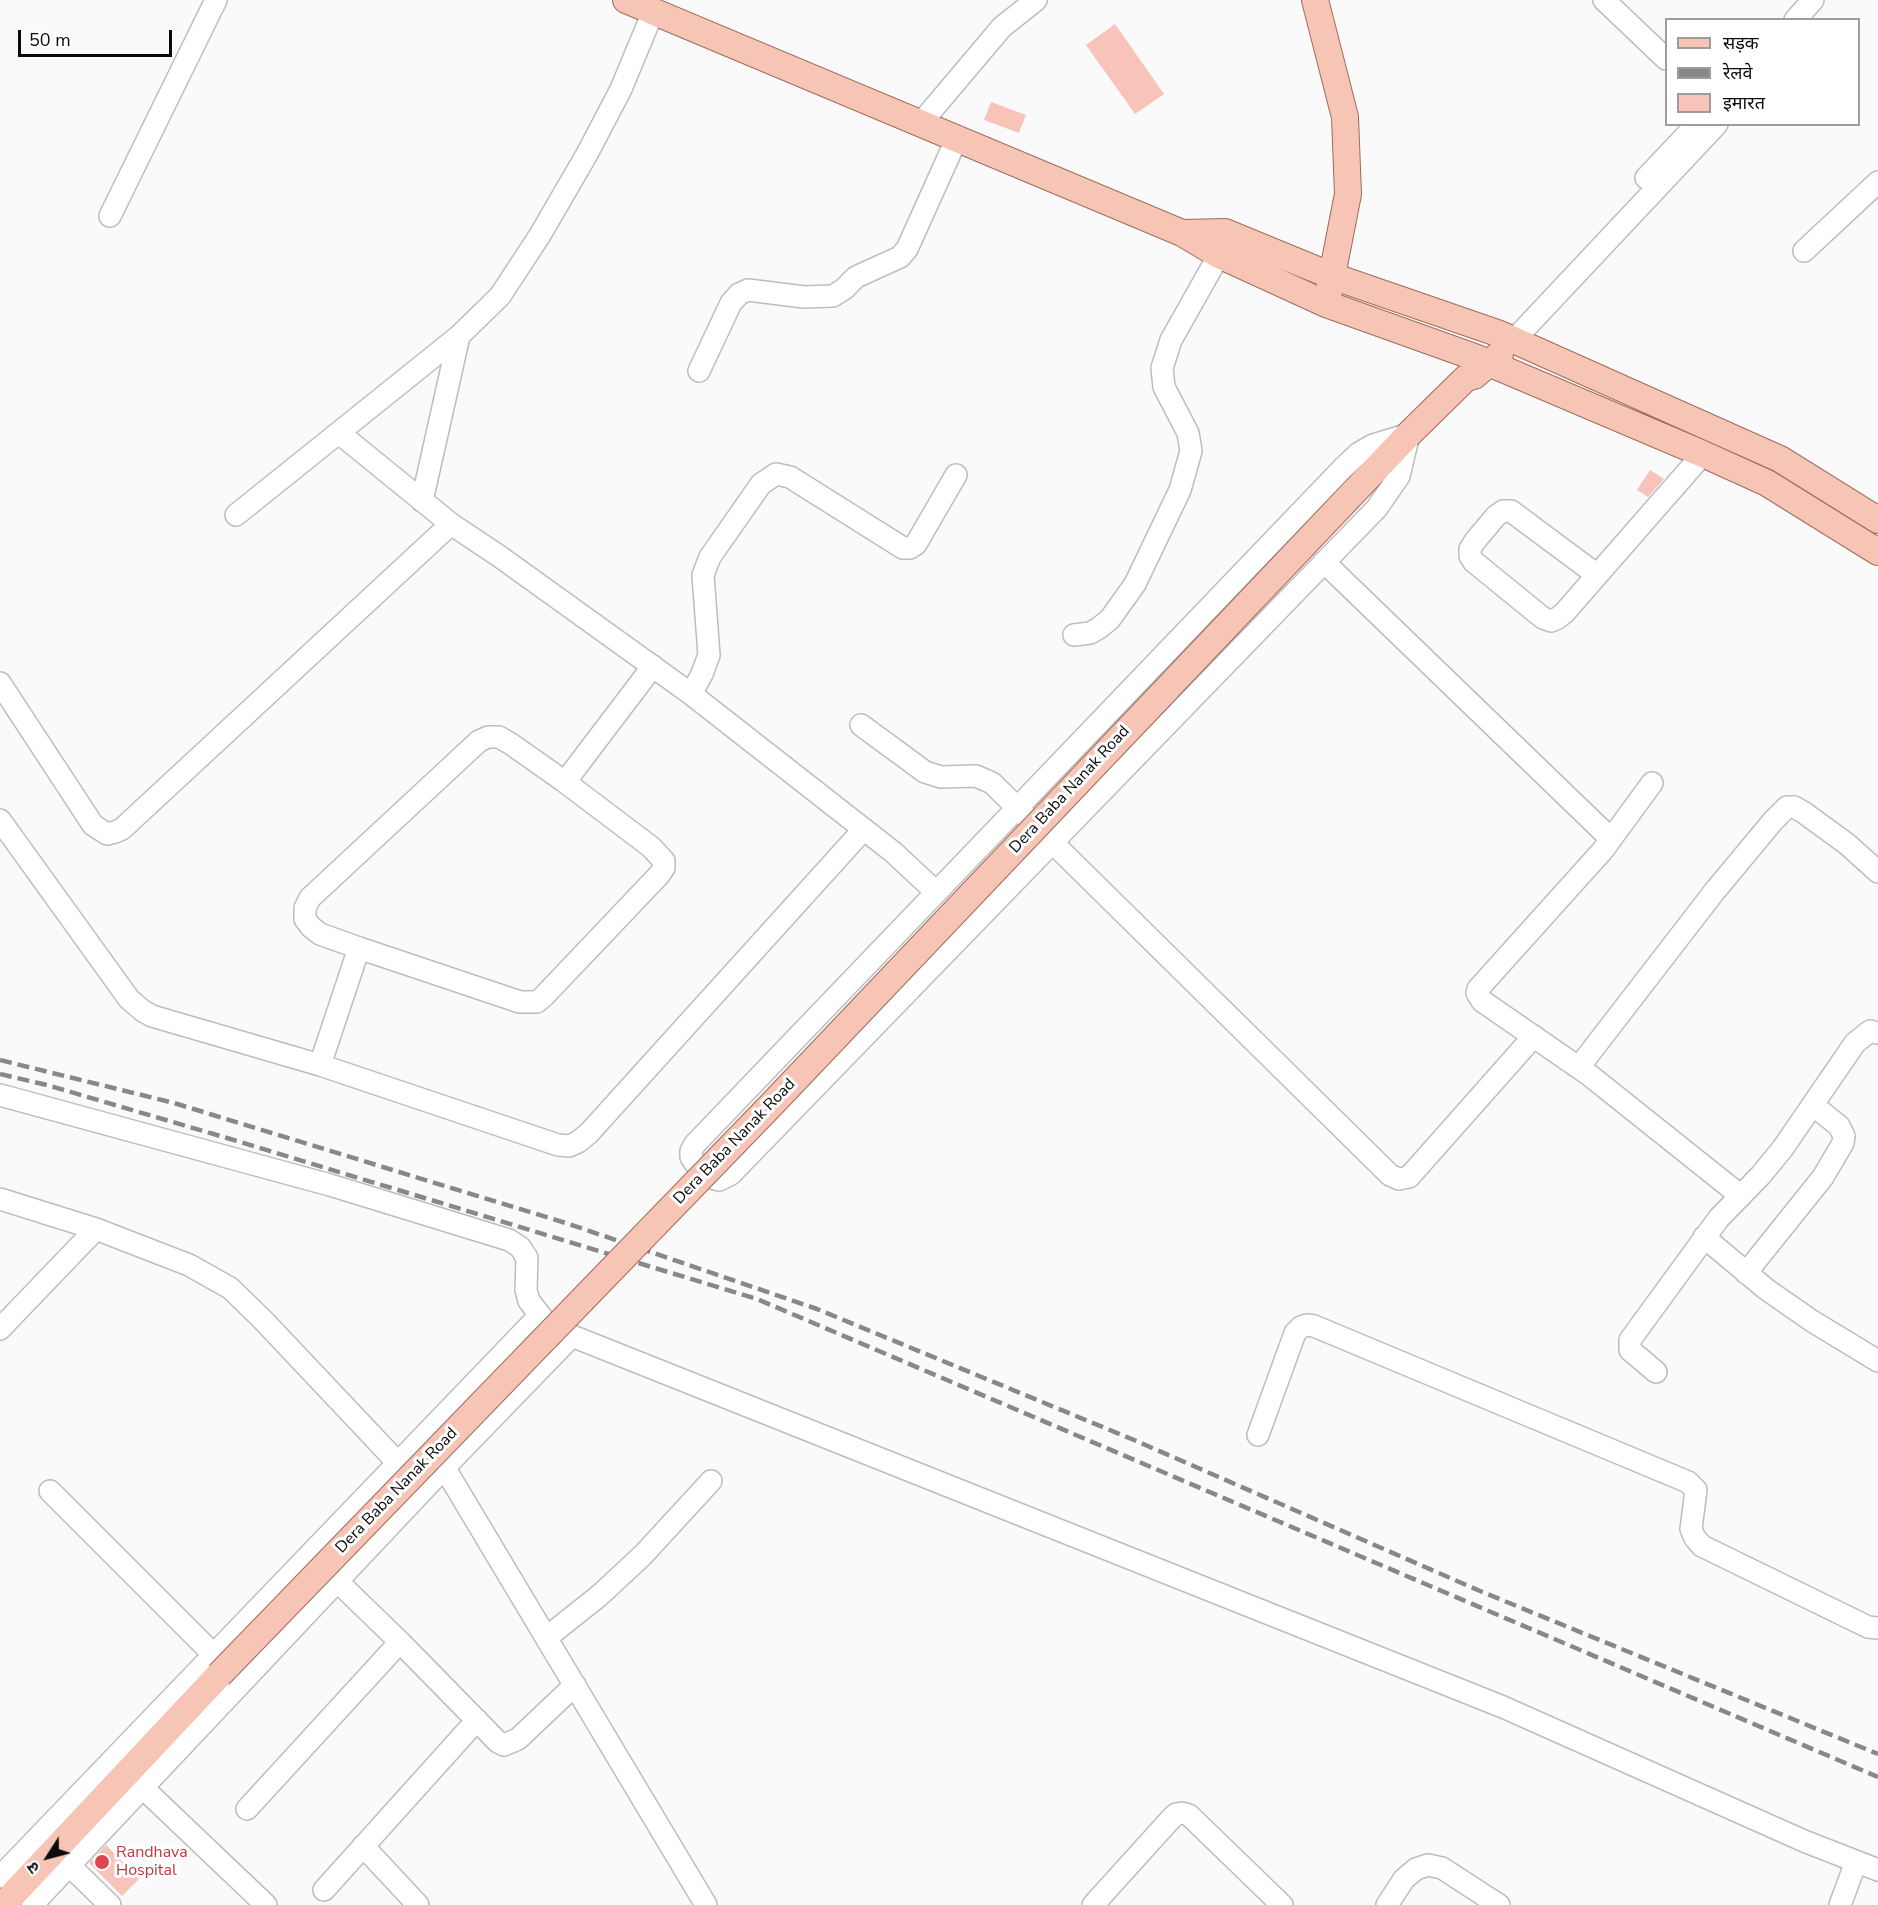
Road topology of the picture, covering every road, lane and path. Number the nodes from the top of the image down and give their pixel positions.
1 (216, 0) edge
2 (626, 0) edge
3 (1036, 0) edge
4 (1315, 0) edge
5 (1604, 0) edge
6 (1813, 0) edge
7 (1829, 0) edge
8 (653, 12) junction
9 (1797, 18) edge
10 (1814, 18) edge
11 (1665, 58) edge
12 (926, 117) dead end
13 (1695, 126) edge
14 (1715, 126) edge
15 (957, 138) junction
16 (1878, 182) edge
17 (110, 216) dead end
18 (1182, 233) junction
19 (1804, 251) dead end
20 (1219, 255) junction
21 (1332, 276) junction
22 (1326, 304) junction
23 (459, 336) junction
24 (1507, 337) junction
25 (1477, 367) junction
26 (699, 371) dead end
27 (339, 433) junction
28 (1409, 434) junction
29 (1703, 454) junction
30 (956, 475) dead end
31 (422, 501) junction
32 (236, 515) dead end
33 (1878, 520) edge
34 (451, 524) junction
35 (1878, 552) edge
36 (1324, 562) junction
37 (1597, 575) junction
38 (1074, 634) dead end
39 (653, 666) junction
40 (0, 683) edge
41 (691, 694) junction
42 (861, 725) dead end
43 (565, 782) junction
44 (1652, 783) dead end
45 (1017, 807) junction
46 (0, 820) edge
47 (864, 829) junction
48 (1611, 839) junction
49 (1053, 842) junction
50 (1878, 872) edge
51 (936, 892) junction
52 (359, 948) junction
53 (1878, 1033) edge
54 (1533, 1036) junction
55 (320, 1065) junction
56 (1579, 1067) junction
57 (0, 1095) edge
58 (1813, 1105) junction
59 (1741, 1196) junction
60 (0, 1199) edge
61 (96, 1229) junction
62 (1704, 1237) junction
63 (1746, 1273) junction
64 (540, 1315) junction
65 (0, 1329) edge
66 (572, 1336) junction
67 (1878, 1361) edge
68 (1656, 1372) dead end
69 (1258, 1435) dead end
70 (425, 1436) junction
71 (399, 1464) junction
72 (444, 1468) junction
73 (711, 1481) dead end
74 (50, 1491) dead end
75 (337, 1581) junction
76 (1878, 1628) edge
77 (546, 1638) junction
78 (400, 1642) junction
79 (214, 1655) junction
80 (575, 1685) junction
81 (477, 1720) junction
82 (142, 1787) junction
83 (247, 1809) dead end
84 (363, 1846) junction
85 (1856, 1862) junction
86 (69, 1865) junction
87 (1878, 1870) edge
88 (0, 1877) edge
89 (324, 1890) dead end
90 (696, 1901) edge
91 (3, 1905) edge
92 (32, 1905) edge
93 (110, 1905) edge
94 (266, 1905) edge
95 (418, 1905) edge
96 (1093, 1905) edge
97 (1282, 1905) edge
98 (1387, 1905) edge
99 (1499, 1905) edge
100 (1840, 1905) edge

1 - 17 street
2 - 8 main road
3 - 12 street
4 - 21 main road
5 - 11 street
6 - 9 street
7 - 10 street
8 - 15 main road
8 - 23 street
13 - 24 street
14 - 24 street
15 - 18 main road
15 - 26 street
16 - 19 street
18 - 20 main road
18 - 21 main road
20 - 22 main road
20 - 38 street
21 - 22 main road
21 - 24 main road
22 - 25 main road
23 - 27 street
23 - 31 street
24 - 25 main road, Dera Baba Nanak Road
24 - 33 main road
25 - 28 main road, Dera Baba Nanak Road
25 - 29 main road
27 - 31 street
27 - 32 street
28 - 36 street
28 - 45 street
28 - 91 main road, Dera Baba Nanak Road, bridge
29 - 35 main road
29 - 37 street
30 - 41 street
31 - 34 street
34 - 39 street
34 - 40 street
36 - 48 street
36 - 49 street
37 - 37 street
39 - 41 street
39 - 43 street
41 - 47 street
42 - 45 street
43 - 52 street
43 - 52 street
44 - 48 street
45 - 49 street
45 - 51 street
46 - 55 street
47 - 51 street
47 - 55 street
48 - 54 street
49 - 51 street
49 - 54 street
50 - 56 street
52 - 55 street
53 - 58 street
54 - 56 street
56 - 59 street
57 - 64 street
58 - 59 street
58 - 63 street
59 - 62 street
60 - 61 street
61 - 65 street
61 - 71 street
62 - 63 street
62 - 68 street
63 - 67 street
64 - 66 street
64 - 70 street
66 - 72 street
66 - 85 street
69 - 76 street
70 - 71 street
70 - 72 street
71 - 79 street
72 - 75 street
72 - 77 street
73 - 77 street
74 - 79 street
75 - 78 street
75 - 82 street
77 - 80 street
78 - 81 street
78 - 83 street
79 - 88 street
80 - 81 street
80 - 90 street
81 - 84 street
82 - 86 street
82 - 94 street
84 - 89 street
84 - 95 street
85 - 87 street
85 - 100 street
86 - 92 street
86 - 93 street
96 - 97 street
98 - 99 street

